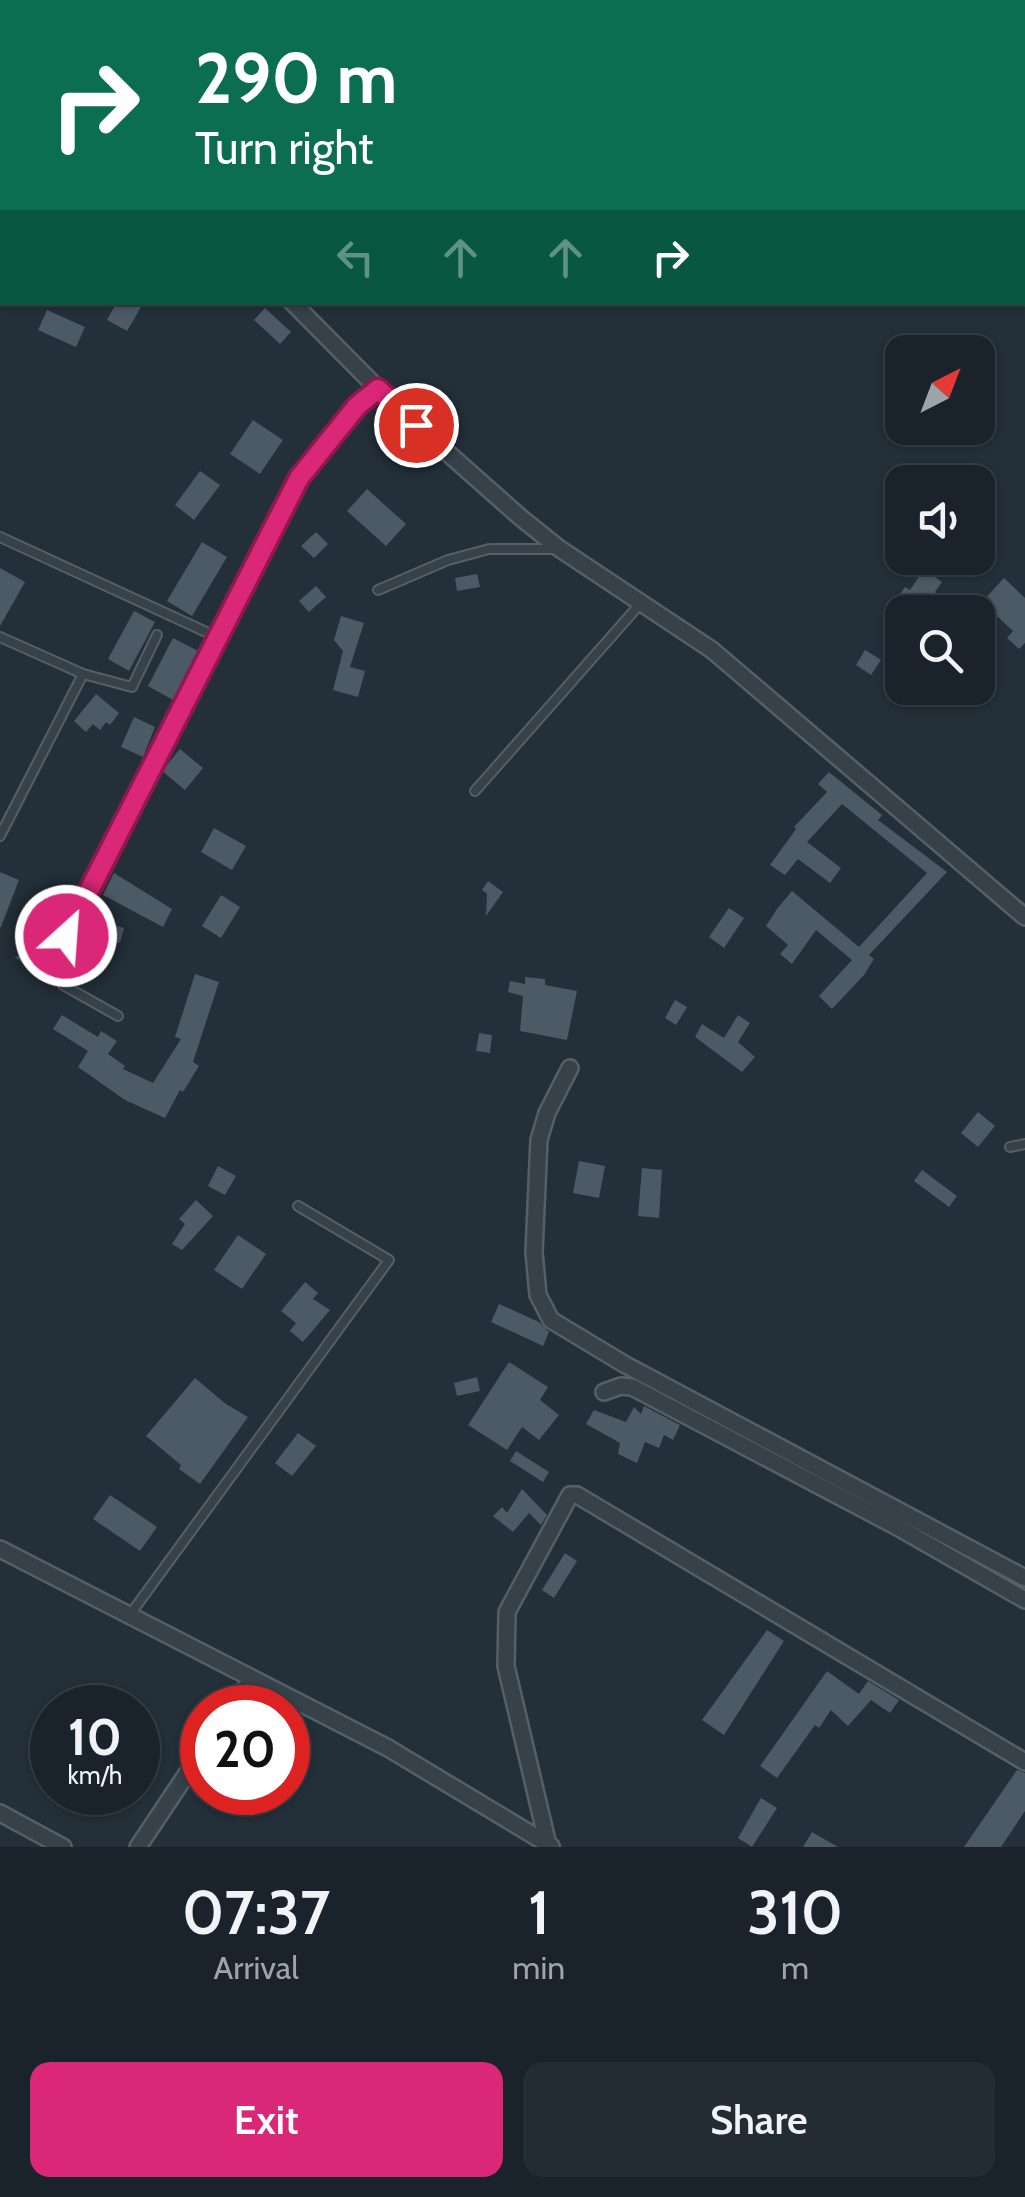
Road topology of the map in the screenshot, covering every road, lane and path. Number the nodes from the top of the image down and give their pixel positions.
1 (295, 305) edge
2 (378, 389) junction
3 (0, 537) edge
4 (560, 549) junction
5 (378, 590) dead end
6 (641, 604) junction
7 (157, 635) dead end
8 (0, 637) edge
9 (218, 637) junction
10 (83, 674) junction
11 (475, 791) dead end
12 (0, 836) edge
13 (1025, 917) edge
14 (118, 1016) dead end
15 (570, 1068) dead end
16 (1025, 1144) edge
17 (1010, 1147) dead end
18 (298, 1206) dead end
19 (604, 1392) dead end
20 (0, 1549) edge
21 (1025, 1578) edge
22 (1025, 1600) edge
23 (129, 1616) junction
24 (252, 1678) junction
25 (247, 1685) edge
26 (1025, 1762) edge
27 (180, 1784) edge
28 (0, 1814) edge
29 (550, 1846) edge
30 (64, 1847) edge
31 (138, 1847) edge

1 - 2 street
2 - 4 street
2 - 9 lane
3 - 9 lane
4 - 5 lane
4 - 6 street
6 - 11 lane
6 - 13 street
7 - 10 lane
8 - 10 lane
9 - 14 lane
10 - 12 lane
15 - 21 street
16 - 17 lane
18 - 23 lane
19 - 22 street
20 - 23 street
23 - 24 street
24 - 25 street
24 - 29 street
26 - 29 street
27 - 31 street
28 - 30 street

